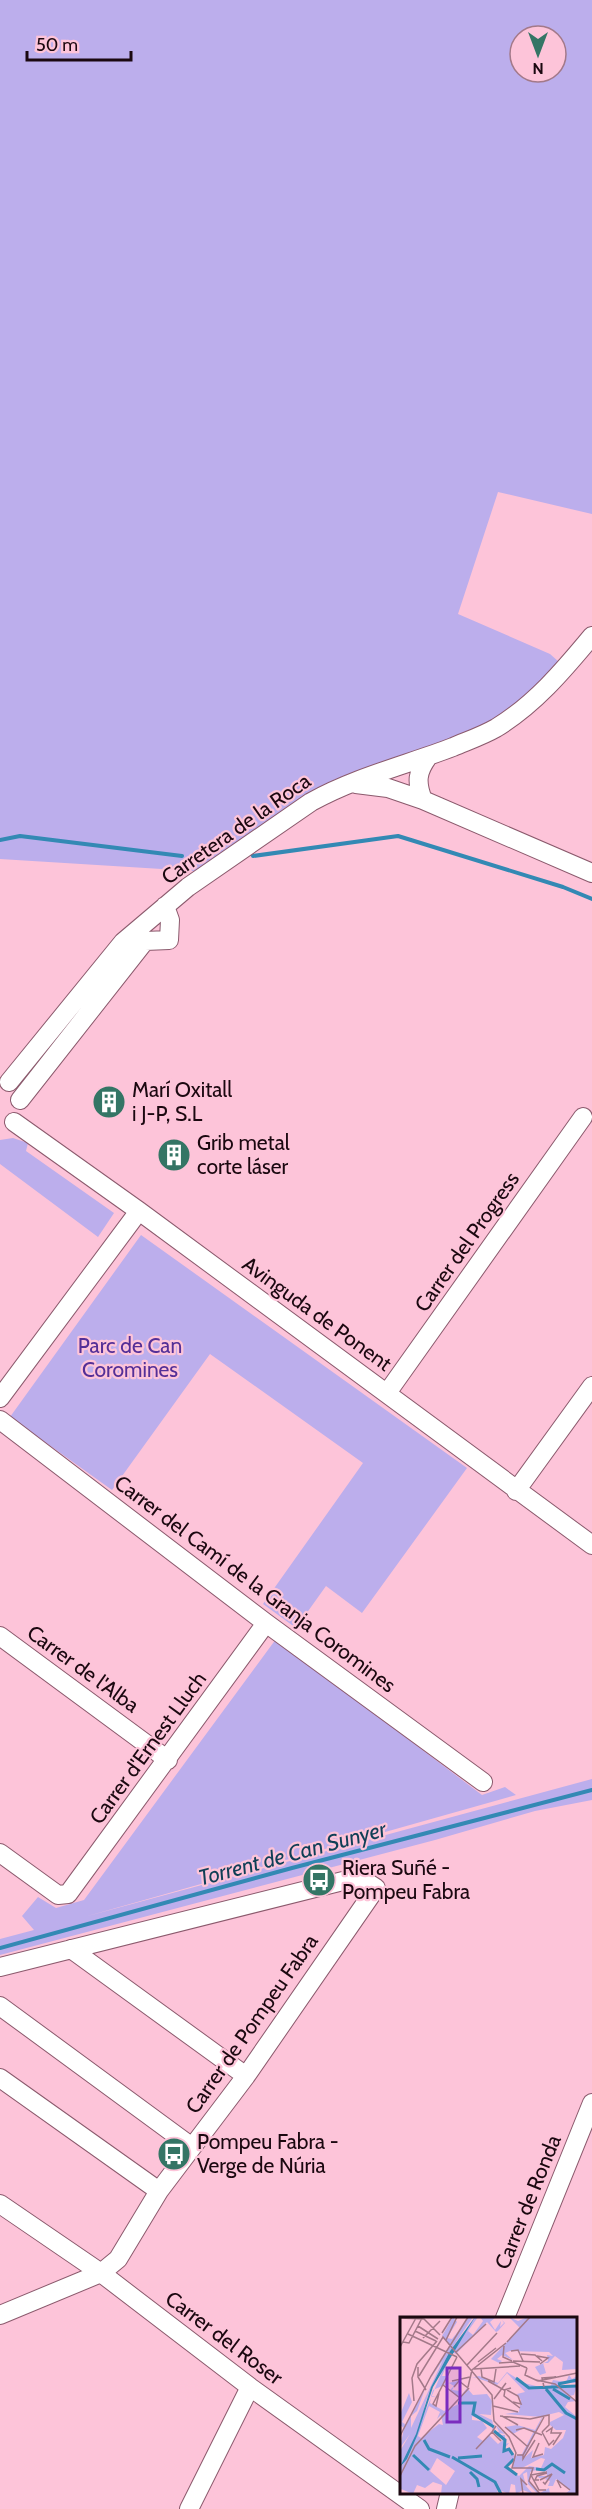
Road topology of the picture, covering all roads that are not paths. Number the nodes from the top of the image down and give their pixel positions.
1 (592, 636) edge
2 (411, 770) junction
3 (346, 785) junction
4 (416, 798) junction
5 (592, 873) edge
6 (165, 906) junction
7 (137, 938) junction
8 (5, 1080) edge
9 (20, 1100) junction
10 (584, 1118) dead end
11 (7, 1127) edge
12 (139, 1211) junction
13 (592, 1386) edge
14 (387, 1394) junction
15 (0, 1398) edge
16 (0, 1420) edge
17 (516, 1491) junction
18 (592, 1545) edge
19 (267, 1623) junction
20 (0, 1636) edge
21 (168, 1760) junction
22 (483, 1782) dead end
23 (0, 1853) edge
24 (71, 1949) junction
25 (2, 1968) edge
26 (0, 2006) edge
27 (246, 2076) junction
28 (0, 2078) edge
29 (592, 2103) edge
30 (192, 2147) junction
31 (159, 2191) junction
32 (0, 2204) edge
33 (101, 2272) junction
34 (0, 2315) edge
35 (506, 2317) edge
36 (250, 2387) junction
37 (450, 2494) edge
38 (189, 2509) edge
39 (420, 2509) edge
40 (446, 2509) edge

1 - 2 street
2 - 3 street, Carretera de la Roca
2 - 4 street
3 - 4 street
3 - 6 street, Carretera de la Roca
4 - 5 street
6 - 7 street, Carretera de la Roca
6 - 7 street
7 - 8 street, Carretera de la Roca
7 - 9 street
8 - 9 street
9 - 11 street
10 - 14 street, Carrer del Progress
11 - 12 street, Avinguda de Ponent
12 - 14 street, Avinguda de Ponent
12 - 15 street
13 - 17 street
14 - 17 street, Avinguda de Ponent
16 - 19 street, Carrer del Camí de la Granja Coromines
17 - 18 street, Avinguda de Ponent
19 - 21 street, Carrer d'Ernest Lluch
19 - 22 street, Carrer del Camí de la Granja Coromines
20 - 21 street, Carrer de l'Alba
21 - 23 street, Carrer d'Ernest Lluch
24 - 25 street
24 - 27 street
24 - 27 street, Carrer de Pompeu Fabra
26 - 30 street
27 - 30 street, Carrer de Pompeu Fabra
28 - 31 street
29 - 35 street, Carrer de Ronda
30 - 31 street, Carrer de Pompeu Fabra
31 - 33 street, Carrer de Pompeu Fabra
32 - 33 street, Carrer del Roser
33 - 34 street
33 - 36 street, Carrer del Roser
36 - 38 street
36 - 39 street, Carrer del Roser
37 - 40 street

